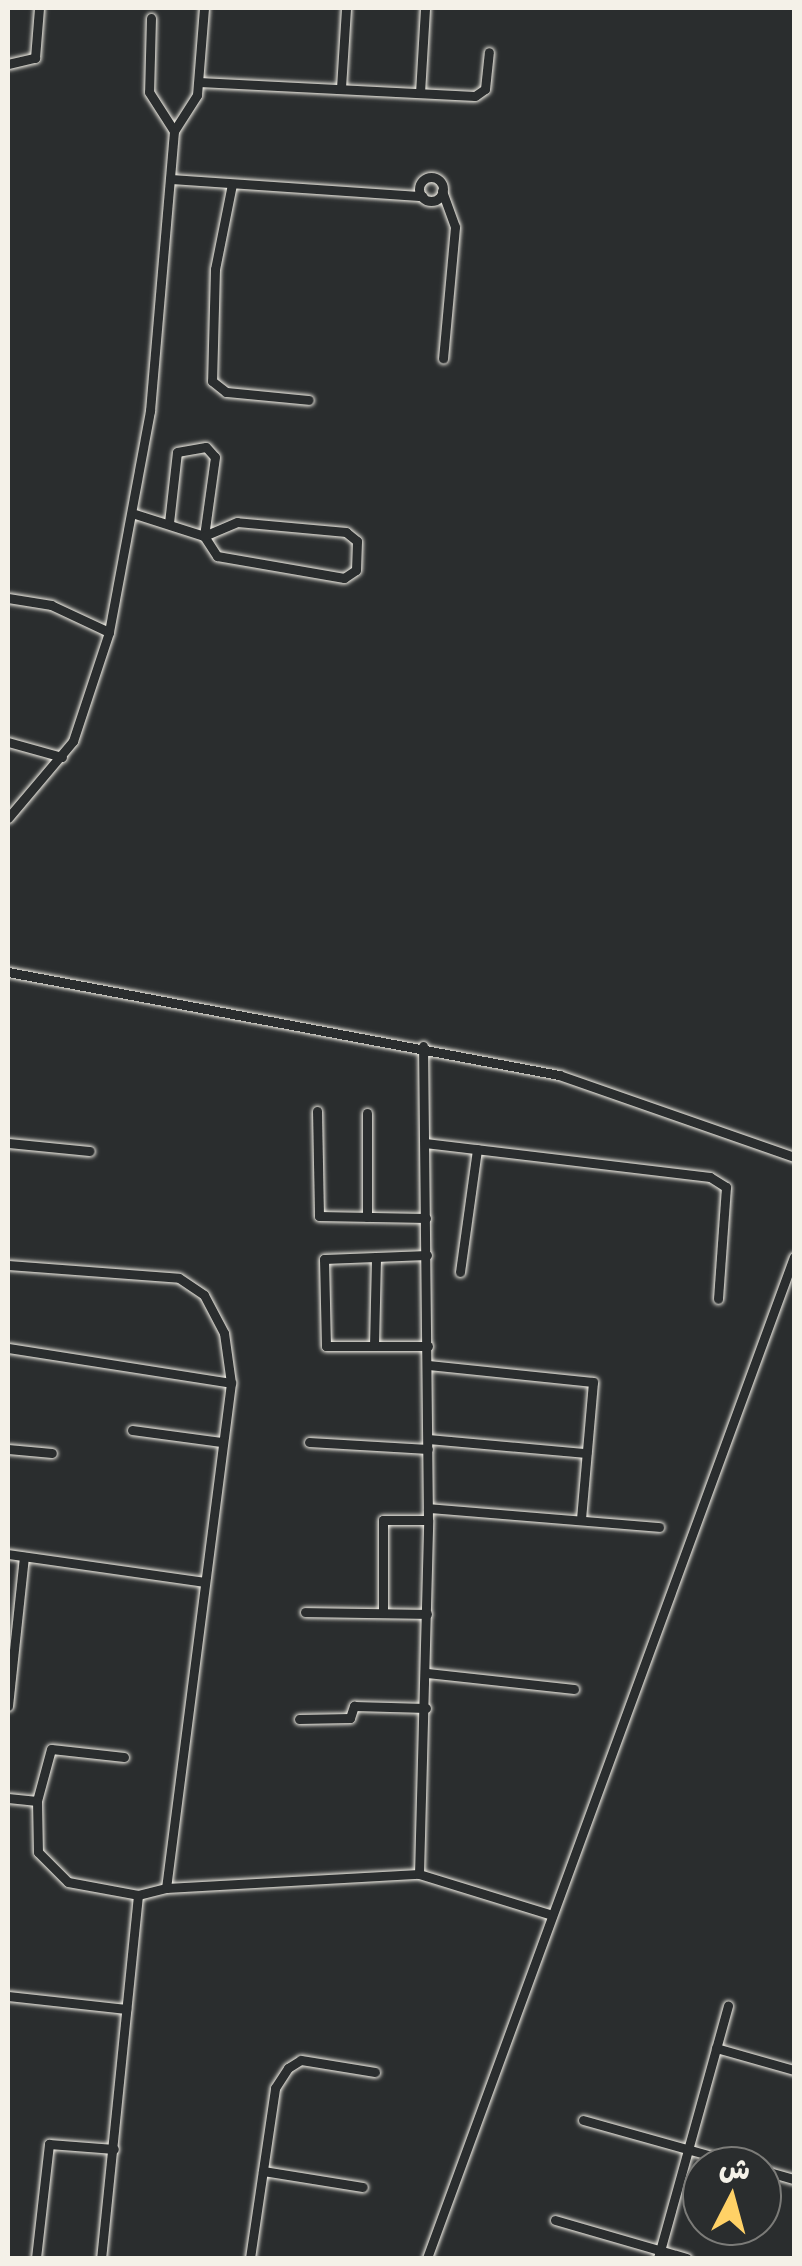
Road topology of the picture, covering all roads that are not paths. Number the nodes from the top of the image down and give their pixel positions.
1 (38, 8) edge
2 (204, 8) edge
3 (346, 8) edge
4 (425, 8) edge
5 (151, 18) dead end
6 (488, 52) dead end
7 (8, 64) edge
8 (199, 82) junction
9 (341, 88) junction
10 (420, 92) junction
11 (174, 131) junction
12 (170, 180) junction
13 (422, 181) junction
14 (232, 184) junction
15 (400, 188) junction
16 (442, 191) junction
17 (425, 198) junction
18 (448, 212) junction
19 (443, 358) dead end
20 (309, 400) dead end
21 (135, 514) junction
22 (169, 523) junction
23 (204, 536) junction
24 (8, 598) edge
25 (109, 632) junction
26 (8, 742) edge
27 (62, 757) junction
28 (8, 818) edge
29 (8, 972) edge
30 (424, 1046) junction
31 (317, 1111) dead end
32 (366, 1113) dead end
33 (425, 1143) junction
34 (8, 1144) edge
35 (477, 1149) junction
36 (90, 1151) dead end
37 (794, 1157) edge
38 (368, 1217) junction
39 (426, 1218) junction
40 (426, 1255) junction
41 (794, 1256) edge
42 (376, 1257) junction
43 (8, 1265) edge
44 (460, 1272) dead end
45 (718, 1299) dead end
46 (374, 1346) junction
47 (428, 1346) junction
48 (8, 1348) edge
49 (428, 1365) junction
50 (230, 1383) junction
51 (132, 1430) dead end
52 (221, 1442) junction
53 (309, 1442) dead end
54 (428, 1444) junction
55 (8, 1448) edge
56 (52, 1453) dead end
57 (586, 1453) junction
58 (428, 1508) junction
59 (581, 1518) junction
60 (428, 1520) junction
61 (659, 1528) dead end
62 (8, 1554) edge
63 (24, 1556) junction
64 (204, 1582) junction
65 (305, 1612) dead end
66 (384, 1613) junction
67 (427, 1614) junction
68 (426, 1673) junction
69 (574, 1689) dead end
70 (8, 1706) edge
71 (426, 1708) junction
72 (299, 1719) dead end
73 (124, 1756) dead end
74 (8, 1798) edge
75 (37, 1801) junction
76 (419, 1874) junction
77 (166, 1888) junction
78 (138, 1896) junction
79 (552, 1915) junction
80 (8, 1996) edge
81 (728, 2006) dead end
82 (126, 2009) junction
83 (716, 2048) junction
84 (794, 2070) edge
85 (375, 2072) dead end
86 (583, 2120) dead end
87 (688, 2146) edge
88 (114, 2149) junction
89 (682, 2149) edge
90 (682, 2169) edge
91 (263, 2172) junction
92 (363, 2186) dead end
93 (555, 2220) dead end
94 (659, 2255) edge
95 (36, 2258) edge
96 (102, 2258) edge
97 (250, 2258) edge
98 (427, 2258) edge
99 (686, 2258) edge

1 - 7 lane
2 - 8 lane
3 - 9 lane
4 - 10 lane
5 - 11 lane
6 - 10 lane
8 - 9 lane
8 - 11 lane
9 - 10 lane
11 - 12 lane
12 - 14 lane
12 - 21 lane
13 - 15 lane
13 - 16 lane
13 - 17 lane
14 - 15 lane
14 - 20 lane
15 - 17 lane
16 - 17 lane
16 - 18 lane
17 - 18 lane
18 - 19 lane
21 - 22 lane
21 - 25 lane
22 - 23 lane
22 - 23 lane
23 - 23 lane
24 - 25 lane
25 - 27 lane
26 - 27 lane
27 - 28 lane
29 - 30 lane
30 - 33 lane
30 - 37 lane
31 - 38 lane
32 - 38 lane
33 - 35 lane
33 - 39 lane
34 - 36 lane
35 - 44 lane
35 - 45 lane
38 - 39 lane
39 - 40 lane
40 - 42 lane
40 - 47 lane
41 - 79 lane
42 - 46 lane
42 - 46 lane
43 - 50 lane
46 - 47 lane
47 - 49 lane
48 - 50 lane
49 - 54 lane
49 - 57 lane
50 - 52 lane
51 - 52 lane
52 - 64 lane
53 - 54 lane
54 - 57 lane
54 - 58 lane
55 - 56 lane
57 - 59 lane
58 - 59 lane
58 - 60 lane
59 - 61 lane
60 - 66 lane
60 - 67 lane
62 - 63 lane
63 - 64 lane
63 - 70 lane
64 - 77 lane
65 - 66 lane
66 - 67 lane
67 - 68 lane
68 - 69 lane
68 - 71 lane
71 - 72 lane
71 - 76 lane
73 - 75 lane
74 - 75 lane
75 - 78 lane
76 - 77 lane
76 - 79 lane
77 - 78 lane
78 - 82 lane
79 - 98 lane
80 - 82 lane
81 - 83 lane
82 - 88 lane
83 - 84 lane
83 - 87 lane
85 - 91 lane
86 - 89 lane
88 - 95 lane
88 - 96 lane
90 - 94 lane
91 - 92 lane
91 - 97 lane
93 - 94 lane
94 - 99 lane

